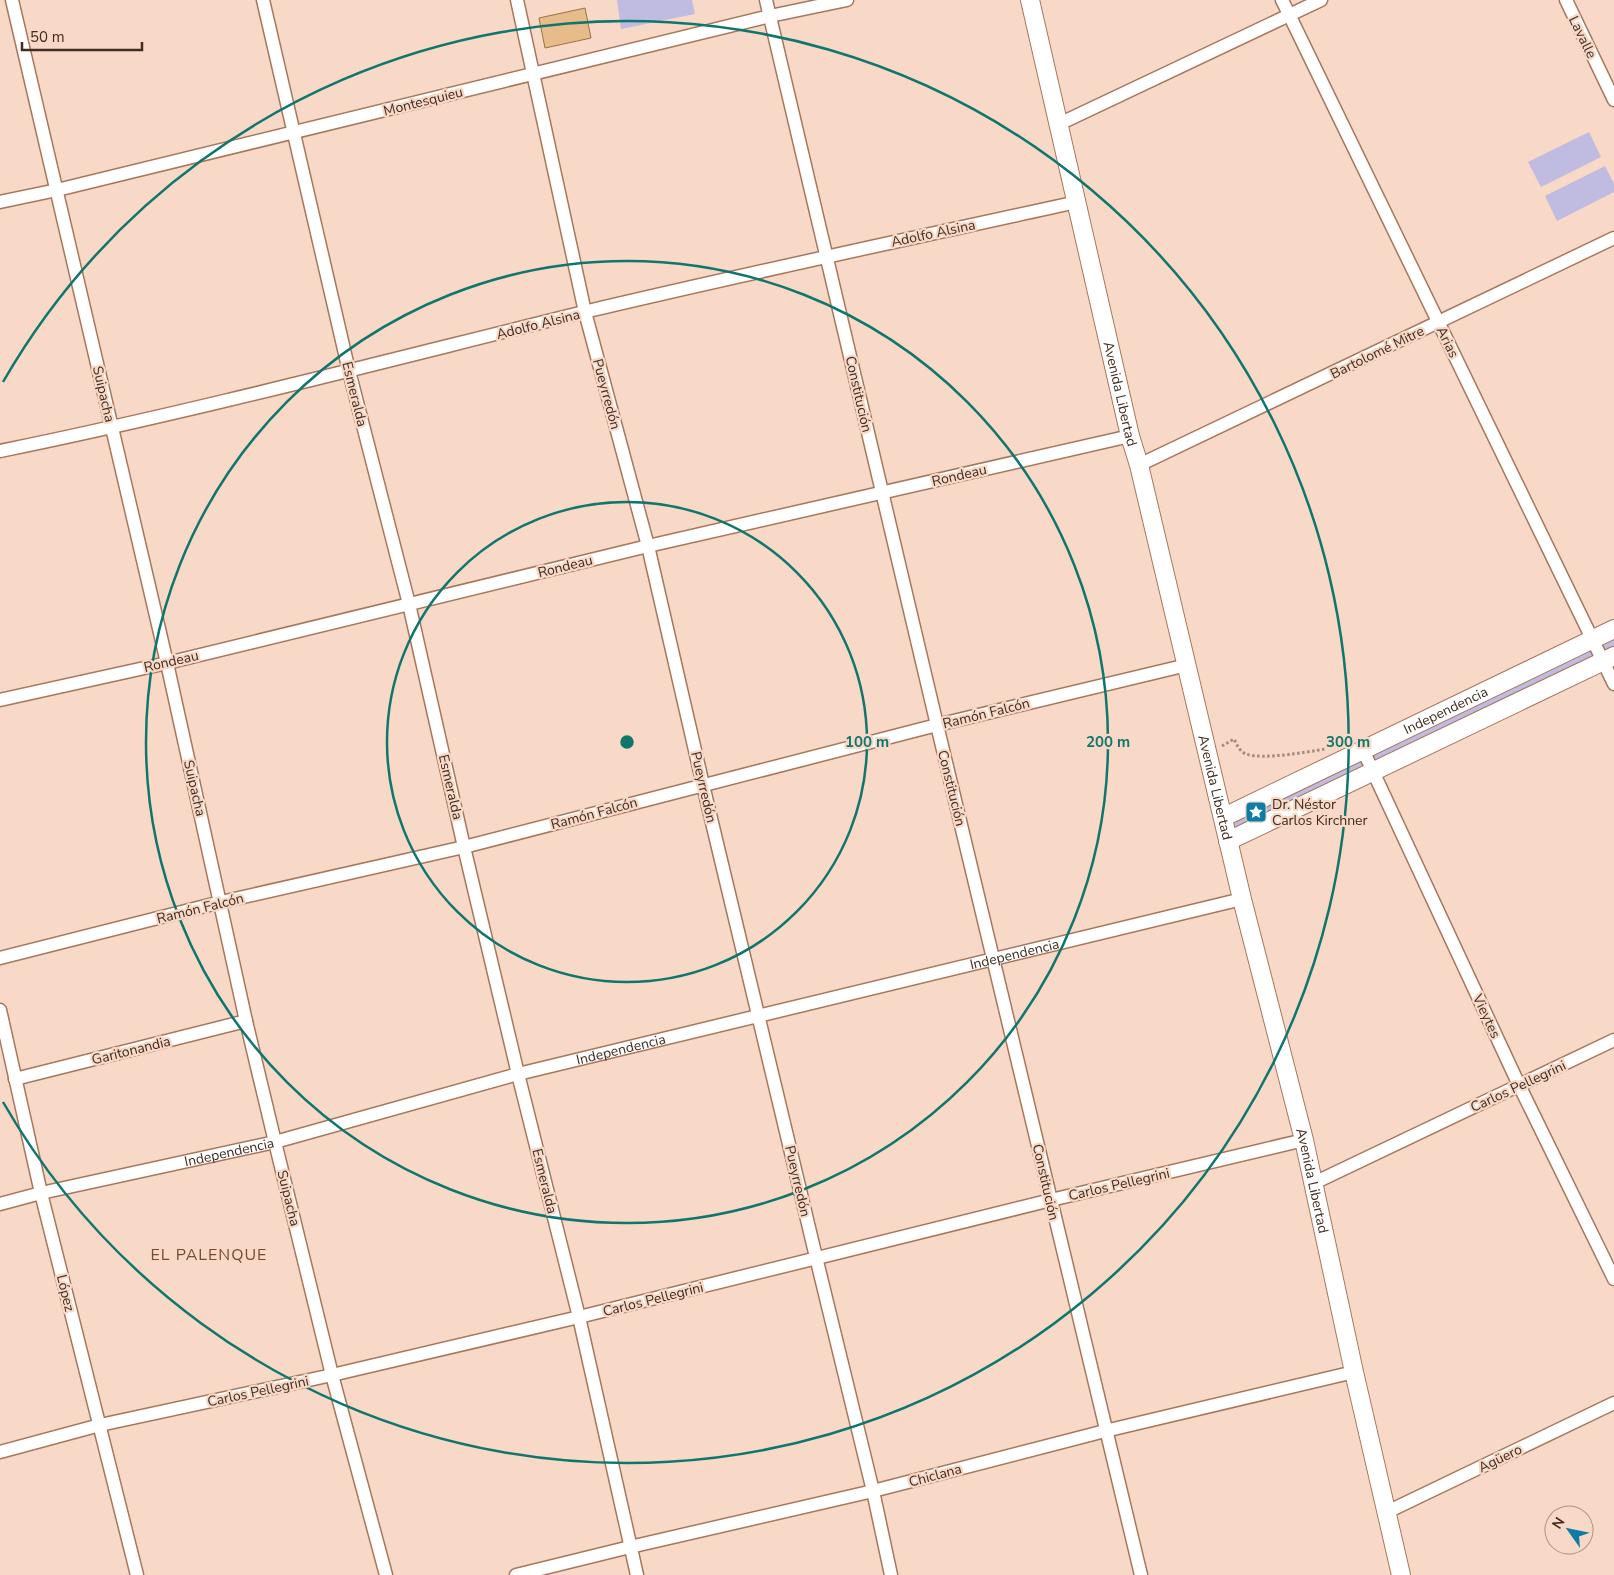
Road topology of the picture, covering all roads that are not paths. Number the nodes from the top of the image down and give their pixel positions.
1 (12, 0) edge
2 (263, 0) edge
3 (517, 0) edge
4 (766, 0) edge
5 (846, 0) edge
6 (1030, 0) edge
7 (1282, 0) edge
8 (1320, 0) edge
9 (1566, 0) edge
10 (1290, 15) junction
11 (770, 16) junction
12 (533, 74) junction
13 (1614, 100) edge
14 (1059, 124) junction
15 (295, 132) junction
16 (57, 190) junction
17 (0, 202) edge
18 (1077, 202) junction
19 (1614, 238) edge
20 (828, 256) junction
21 (585, 312) junction
22 (1438, 322) junction
23 (349, 372) junction
24 (112, 428) junction
25 (1130, 436) junction
26 (0, 451) edge
27 (1140, 466) junction
28 (882, 492) junction
29 (648, 546) junction
30 (409, 604) junction
31 (1614, 629) edge
32 (1593, 640) junction
33 (1609, 658) edge
34 (167, 663) junction
35 (1187, 665) junction
36 (1614, 684) edge
37 (0, 700) edge
38 (937, 725) junction
39 (1363, 750) junction
40 (1373, 772) junction
41 (703, 785) junction
42 (1224, 817) junction
43 (1228, 841) junction
44 (464, 847) junction
45 (1242, 899) junction
46 (221, 902) junction
47 (0, 958) edge
48 (994, 958) junction
49 (0, 1010) edge
50 (759, 1016) junction
51 (246, 1021) junction
52 (1614, 1040) edge
53 (518, 1074) junction
54 (16, 1079) junction
55 (1519, 1085) junction
56 (1304, 1140) junction
57 (275, 1142) junction
58 (1314, 1183) junction
59 (41, 1192) junction
60 (1051, 1200) junction
61 (0, 1204) edge
62 (816, 1258) junction
63 (1614, 1279) edge
64 (579, 1317) junction
65 (1354, 1372) junction
66 (332, 1375) junction
67 (1614, 1403) edge
68 (100, 1425) junction
69 (1105, 1431) junction
70 (0, 1452) edge
71 (873, 1491) junction
72 (1387, 1512) junction
73 (630, 1547) junction
74 (137, 1575) edge
75 (386, 1575) edge
76 (516, 1575) edge
77 (637, 1575) edge
78 (891, 1575) edge
79 (1141, 1575) edge
80 (1401, 1575) edge

1 - 16 street, Suipacha
2 - 15 street, Esmeralda
3 - 12 street, Pueyrredón
4 - 11 street, Constitución
5 - 11 street, Montesquieu
6 - 14 main road, Avenida Libertad
7 - 10 street, Arias
8 - 10 street
9 - 13 street, Lavalle
10 - 14 street
10 - 22 street, Arias
11 - 12 street, Montesquieu
11 - 20 street, Constitución
12 - 15 street, Montesquieu
12 - 21 street, Pueyrredón
14 - 18 main road, Avenida Libertad
15 - 16 street, Montesquieu
15 - 23 street, Esmeralda
16 - 17 street, Montesquieu
16 - 24 street, Suipacha
18 - 20 street, Adolfo Alsina
18 - 25 main road, Avenida Libertad
19 - 22 street, Bartolomé Mitre
20 - 21 street, Adolfo Alsina
20 - 28 street, Constitución
21 - 23 street, Adolfo Alsina
21 - 29 street, Pueyrredón
22 - 27 street, Bartolomé Mitre
22 - 32 street, Arias
23 - 24 street, Adolfo Alsina
23 - 30 street, Esmeralda
24 - 26 street, Adolfo Alsina
24 - 34 street, Suipacha
25 - 27 main road, Avenida Libertad
25 - 28 street, Rondeau
27 - 35 main road, Avenida Libertad
28 - 29 street, Rondeau
28 - 38 street, Constitución
29 - 30 street, Rondeau
29 - 41 street, Pueyrredón
30 - 34 street, Rondeau
30 - 44 street, Esmeralda
31 - 32 main road, Independencia
32 - 33 street, Arias
32 - 39 main road, Independencia
33 - 36 street, Arias
33 - 40 main road, Independencia
34 - 37 street, Rondeau
34 - 46 street, Suipacha
35 - 38 street, Ramón Falcón
35 - 42 main road, Avenida Libertad
38 - 41 street, Ramón Falcón
38 - 48 street, Constitución
39 - 40 street, Vieytes
39 - 42 main road, Independencia
40 - 43 main road, Independencia
40 - 55 street, Vieytes
41 - 44 street, Ramón Falcón
41 - 50 street, Pueyrredón
42 - 43 main road, Avenida Libertad
43 - 45 main road, Avenida Libertad
44 - 46 street, Ramón Falcón
44 - 53 street, Esmeralda
45 - 48 street, Independencia
45 - 56 main road, Avenida Libertad
46 - 47 street, Ramón Falcón
46 - 51 street, Suipacha
48 - 50 street, Independencia
48 - 60 street, Constitución
49 - 54 street, López
50 - 53 street, Independencia
50 - 62 street, Pueyrredón
51 - 54 street, Garitonandia
51 - 57 street, Suipacha
52 - 55 street, Carlos Pellegrini
53 - 57 street, Independencia
53 - 64 street, Esmeralda
54 - 59 street, López
55 - 58 street, Carlos Pellegrini
55 - 63 street, Vieytes
56 - 58 main road, Avenida Libertad
56 - 60 street, Carlos Pellegrini
57 - 59 street, Independencia
57 - 66 street, Suipacha
58 - 65 main road, Avenida Libertad
59 - 61 street, Independencia
59 - 68 street, López
60 - 62 street, Carlos Pellegrini
60 - 69 street, Constitución
62 - 64 street, Carlos Pellegrini
62 - 71 street, Pueyrredón
64 - 66 street, Carlos Pellegrini
64 - 73 street, Esmeralda
65 - 69 street, Chiclana
65 - 72 main road, Avenida Libertad
66 - 68 street, Carlos Pellegrini
66 - 75 street, Suipacha
67 - 72 street, Agüero
68 - 70 street, Carlos Pellegrini
68 - 74 street, López
69 - 71 street, Chiclana
69 - 79 street, Constitución
71 - 73 street, Chiclana
71 - 78 street, Pueyrredón
72 - 80 main road, Avenida Libertad
73 - 76 street, Chiclana
73 - 77 street, Esmeralda

